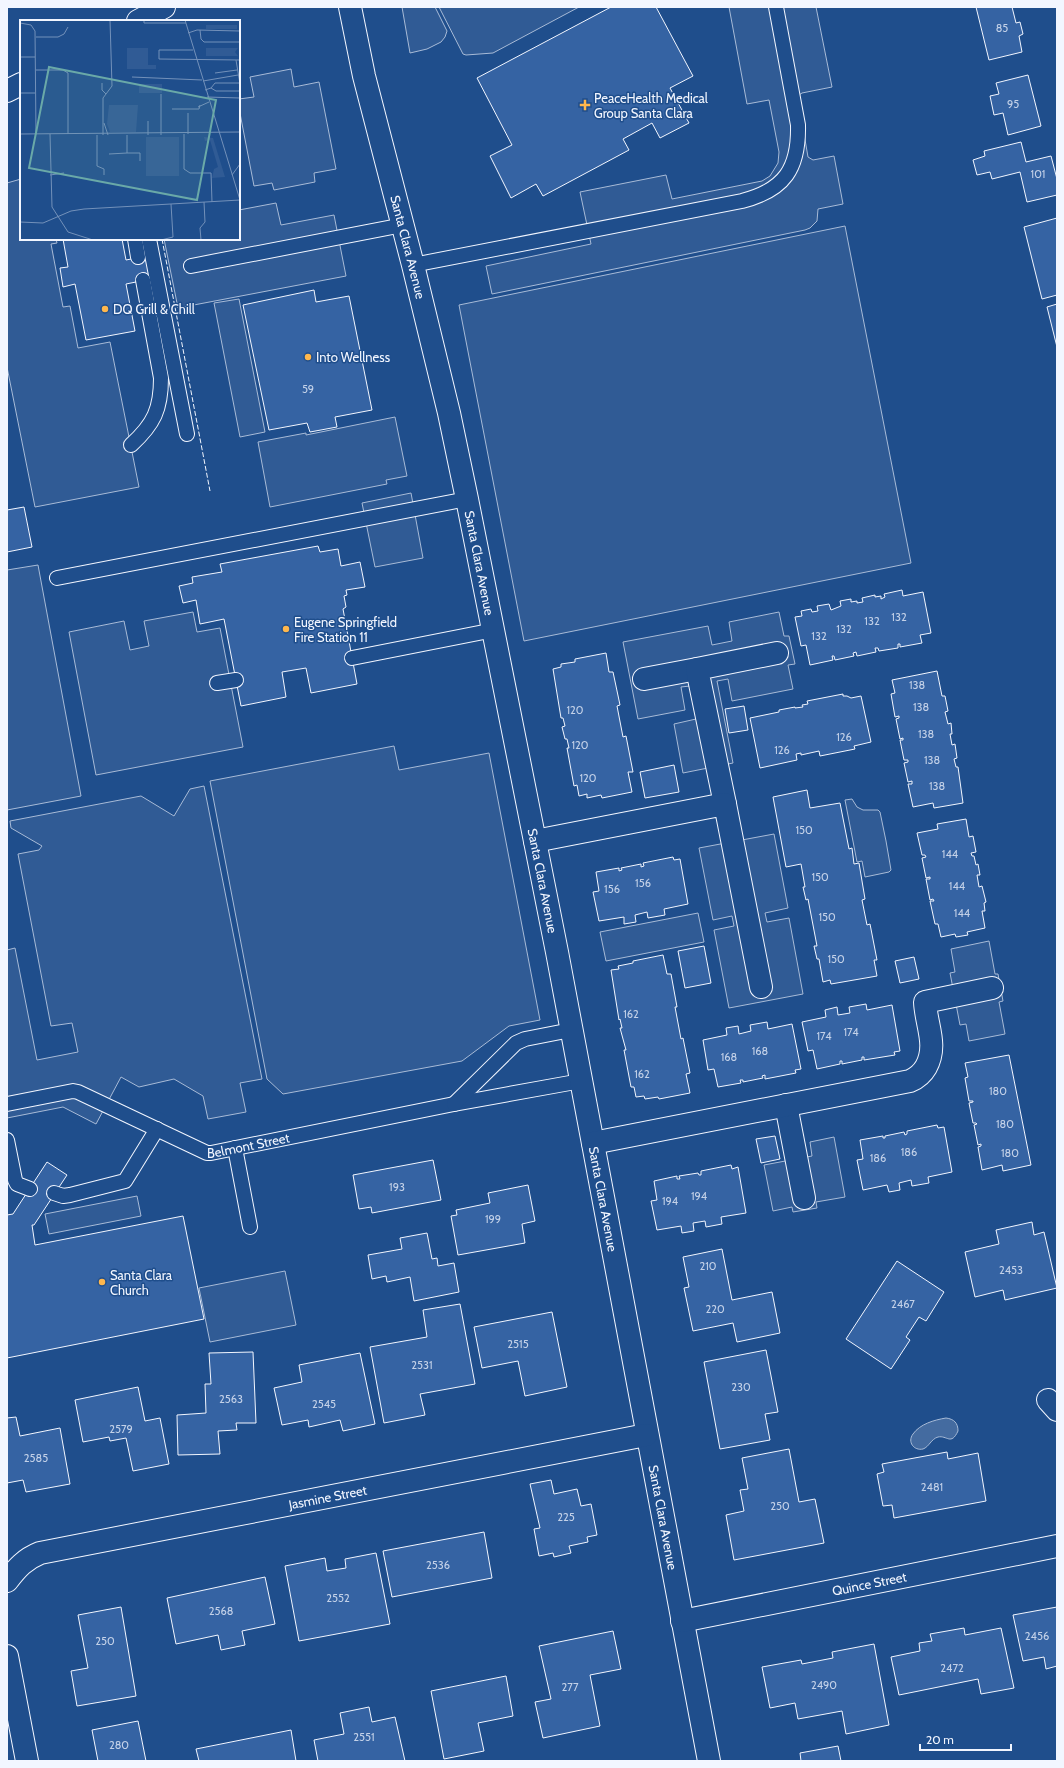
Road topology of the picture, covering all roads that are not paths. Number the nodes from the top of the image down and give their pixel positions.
1 (164, 7) edge
2 (350, 7) edge
3 (776, 7) edge
4 (140, 20) edge
5 (20, 84) edge
6 (7, 91) edge
7 (402, 226) junction
8 (135, 240) edge
9 (149, 240) edge
10 (138, 257) dead end
11 (413, 265) junction
12 (191, 266) dead end
13 (143, 280) dead end
14 (187, 434) dead end
15 (131, 445) dead end
16 (468, 499) junction
17 (57, 578) dead end
18 (494, 630) junction
19 (777, 653) dead end
20 (352, 658) dead end
21 (697, 669) junction
22 (644, 679) dead end
23 (236, 680) dead end
24 (217, 683) dead end
25 (725, 804) junction
26 (535, 841) junction
27 (761, 986) dead end
28 (992, 988) dead end
29 (571, 1030) junction
30 (581, 1081) junction
31 (7, 1104) edge
32 (454, 1104) junction
33 (786, 1105) junction
34 (157, 1129) junction
35 (7, 1140) edge
36 (593, 1143) junction
37 (234, 1148) junction
38 (30, 1189) dead end
39 (54, 1193) dead end
40 (804, 1198) dead end
41 (250, 1227) dead end
42 (646, 1435) junction
43 (1057, 1546) edge
44 (11, 1576) edge
45 (682, 1621) junction
46 (7, 1656) edge
47 (27, 1761) edge
48 (709, 1761) edge

1 - 4 street
2 - 7 street, Santa Clara Avenue
3 - 11 lane
5 - 6 street
7 - 11 street, Santa Clara Avenue
7 - 12 lane
8 - 10 lane
9 - 14 lane
11 - 16 street, Santa Clara Avenue
13 - 15 lane
16 - 17 lane
16 - 18 street, Santa Clara Avenue
18 - 20 lane
18 - 26 street, Santa Clara Avenue
19 - 21 street
21 - 22 street
21 - 25 street
23 - 24 lane
25 - 26 street
25 - 27 street
26 - 29 street, Santa Clara Avenue
28 - 33 street
29 - 30 street, Santa Clara Avenue
29 - 32 lane
30 - 32 lane, Belmont Street
30 - 36 street, Santa Clara Avenue
31 - 34 lane, Belmont Street
32 - 37 lane, Belmont Street
33 - 36 street
33 - 40 street
34 - 37 lane, Belmont Street
34 - 39 lane
35 - 38 lane
36 - 42 street, Santa Clara Avenue
37 - 41 lane
42 - 44 street, Jasmine Street
42 - 45 street, Santa Clara Avenue
43 - 45 street, Quince Street
45 - 48 street, Santa Clara Avenue
46 - 47 street

